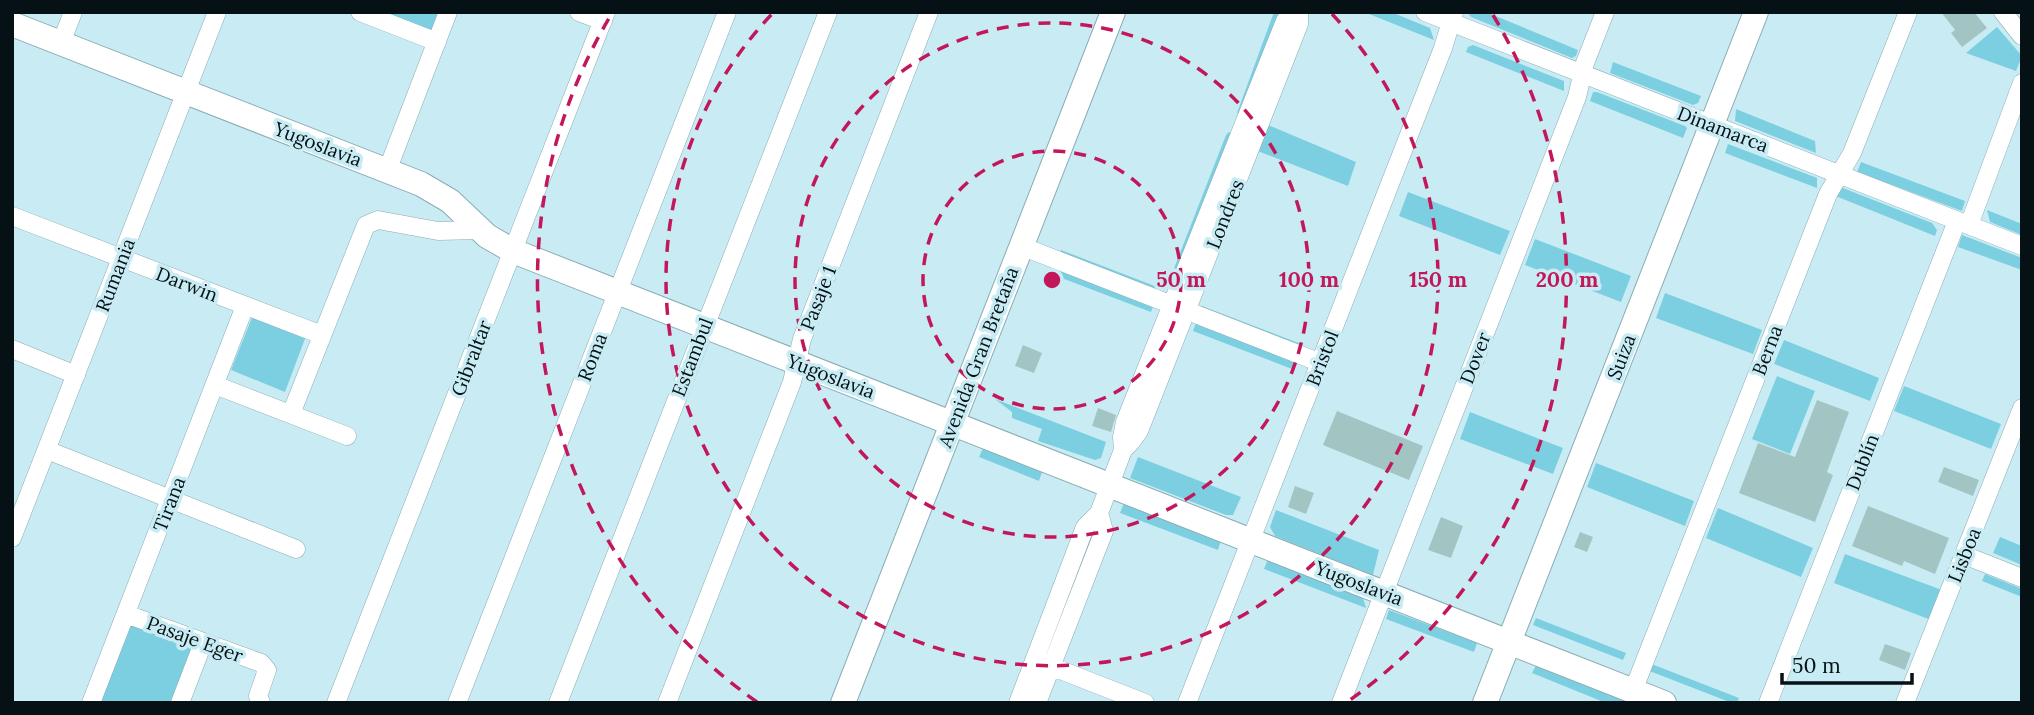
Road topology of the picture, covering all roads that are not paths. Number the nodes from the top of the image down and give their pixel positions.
1 (73, 12) edge
2 (217, 12) edge
3 (361, 12) edge
4 (448, 12) edge
5 (579, 12) edge
6 (727, 12) edge
7 (828, 12) edge
8 (929, 12) edge
9 (1113, 12) edge
10 (1292, 12) edge
11 (1299, 12) edge
12 (1425, 12) edge
13 (1605, 12) edge
14 (1756, 12) edge
15 (1908, 12) edge
16 (604, 17) edge
17 (1453, 17) edge
18 (12, 24) edge
19 (436, 42) junction
20 (61, 43) junction
21 (1582, 74) junction
22 (2022, 83) edge
23 (187, 93) junction
24 (1712, 125) junction
25 (387, 171) junction
26 (1840, 175) junction
27 (12, 216) edge
28 (1963, 223) junction
29 (480, 230) junction
30 (1021, 246) junction
31 (2022, 246) edge
32 (513, 251) junction
33 (122, 259) junction
34 (617, 292) junction
35 (245, 306) junction
36 (1179, 308) junction
37 (704, 326) junction
38 (322, 335) junction
39 (12, 349) edge
40 (797, 362) junction
41 (1321, 363) junction
42 (76, 375) junction
43 (215, 385) junction
44 (2022, 408) edge
45 (291, 414) junction
46 (953, 423) junction
47 (347, 436) dead end
48 (47, 450) junction
49 (1110, 485) junction
50 (171, 499) junction
51 (1099, 513) junction
52 (12, 538) edge
53 (1251, 541) junction
54 (296, 549) dead end
55 (1964, 555) junction
56 (2022, 578) edge
57 (1384, 593) junction
58 (126, 614) junction
59 (1509, 642) junction
60 (203, 643) junction
61 (1034, 660) junction
62 (1052, 667) junction
63 (1633, 691) junction
64 (1660, 702) edge
65 (91, 703) edge
66 (180, 703) edge
67 (261, 703) edge
68 (336, 703) edge
69 (457, 703) edge
70 (558, 703) edge
71 (667, 703) edge
72 (843, 703) edge
73 (1018, 703) edge
74 (1037, 703) edge
75 (1145, 703) edge
76 (1187, 703) edge
77 (1341, 703) edge
78 (1485, 703) edge
79 (1768, 703) edge
80 (1905, 703) edge

1 - 20 street
2 - 23 street, Rumania
3 - 19 street
4 - 19 street
5 - 16 street
6 - 34 street, Roma
7 - 37 street, Estambul
8 - 40 street, Pasaje 1
9 - 30 street, Avenida Gran Bretaña
10 - 36 street, Londres
11 - 36 street, Londres
12 - 17 street, Dinamarca
13 - 21 street, Dover
14 - 24 street, Suiza
15 - 26 street, Berna
16 - 32 street, Gibraltar
17 - 21 street, Dinamarca
17 - 41 street, Bristol
18 - 20 street, Yugoslavia
19 - 25 street
20 - 23 street, Yugoslavia
21 - 24 street, Dinamarca
21 - 57 street, Dover
22 - 28 street, Dublín
23 - 25 street, Yugoslavia
23 - 33 street, Rumania
24 - 26 street, Dinamarca
24 - 59 street, Suiza
25 - 29 street, Yugoslavia
26 - 28 street, Dinamarca
26 - 63 street, Berna
27 - 33 street, Darwin
28 - 31 street, Dinamarca
28 - 79 street, Dublín
29 - 32 street, Yugoslavia
29 - 38 street
30 - 36 street
30 - 46 street, Avenida Gran Bretaña
32 - 34 street, Yugoslavia
32 - 68 street, Gibraltar
33 - 35 street, Darwin
33 - 42 street, Rumania
34 - 37 street, Yugoslavia
34 - 69 street, Roma
35 - 38 street, Darwin
35 - 43 street, Tirana
36 - 41 street
36 - 49 street, Londres
37 - 40 street, Yugoslavia
37 - 70 street, Estambul
38 - 45 street
39 - 42 street
40 - 46 street, Yugoslavia
40 - 71 street, Pasaje 1
41 - 53 street, Bristol
42 - 48 street, Rumania
43 - 45 street
43 - 50 street, Tirana
44 - 55 street, Lisboa
45 - 47 street
46 - 49 street, Yugoslavia
46 - 72 street, Avenida Gran Bretaña
48 - 50 street
48 - 52 street, Rumania
49 - 51 street, Londres
49 - 53 street, Yugoslavia
50 - 54 street
50 - 58 street, Tirana
51 - 61 street, Londres
51 - 62 street, Londres
53 - 57 street, Yugoslavia
53 - 76 street, Bristol
55 - 56 street
55 - 80 street, Lisboa
57 - 59 street, Yugoslavia
57 - 77 street, Dover
58 - 60 street, Pasaje Eger
58 - 65 street, Tirana
59 - 63 street, Yugoslavia
59 - 78 street, Suiza
60 - 66 street
60 - 67 street, Pasaje Eger
61 - 62 street
61 - 73 street, Londres
62 - 74 street, Londres
62 - 75 street
63 - 64 street, Yugoslavia

